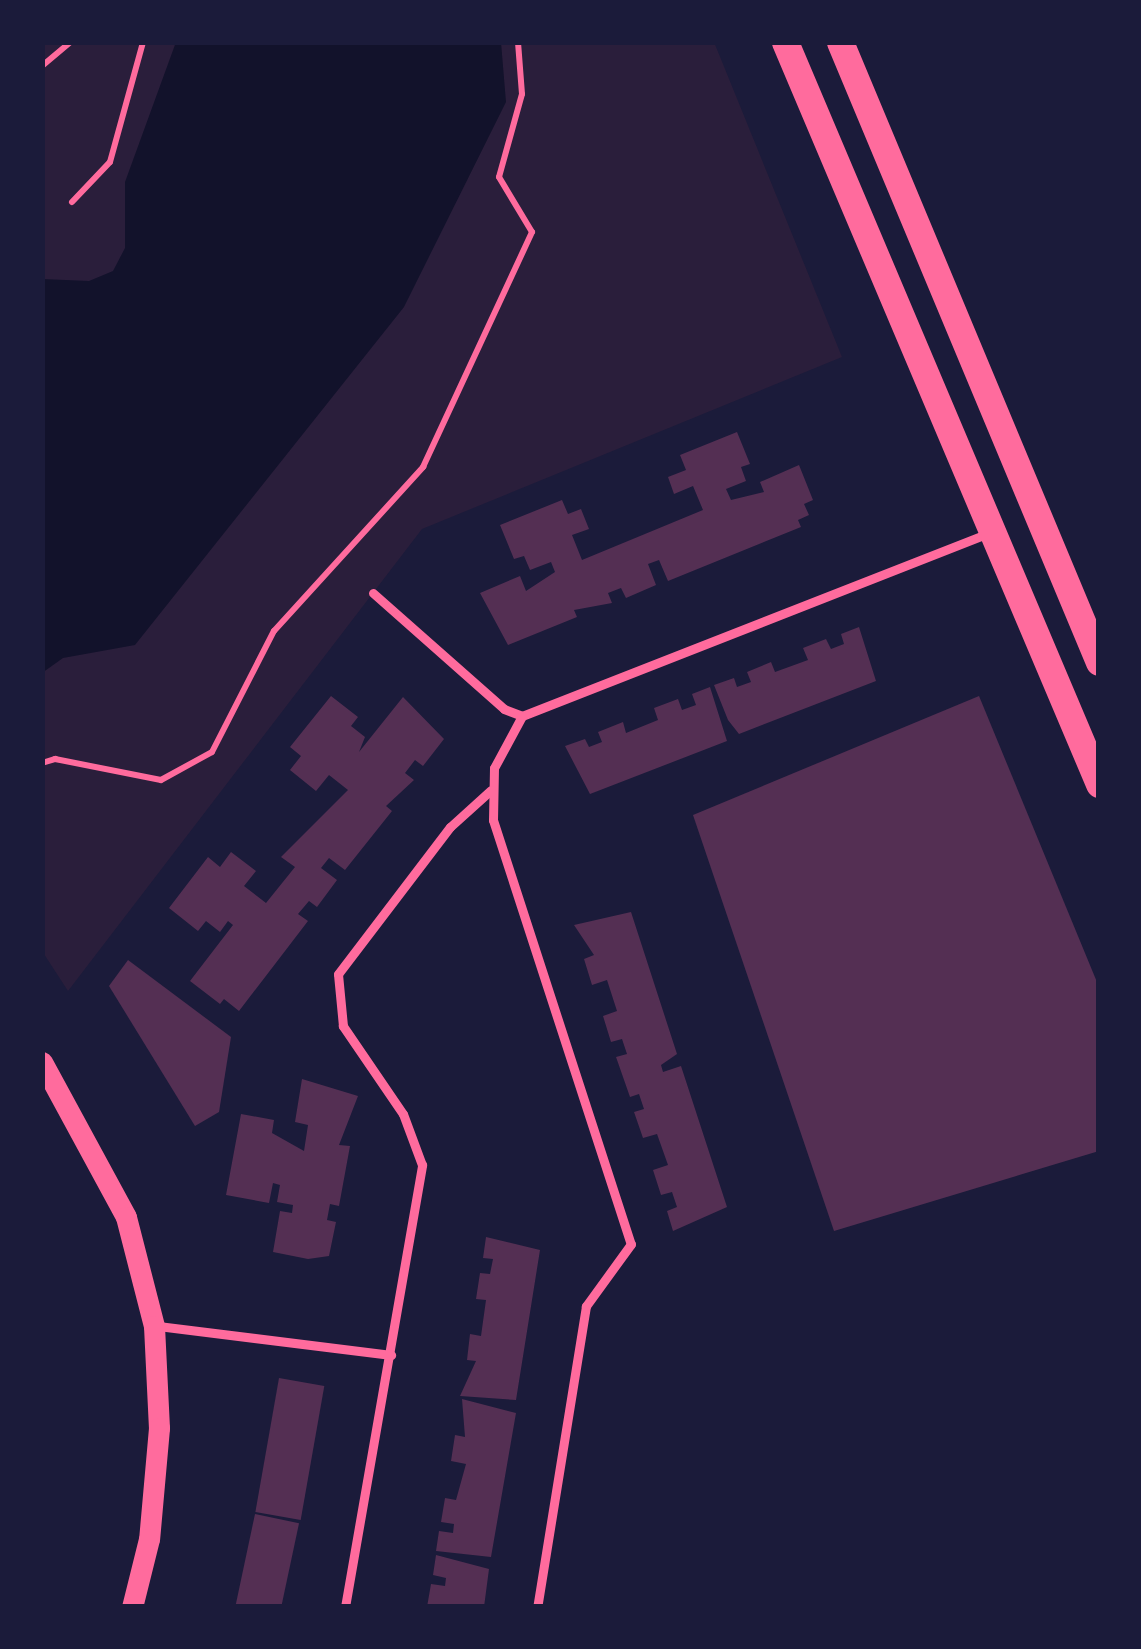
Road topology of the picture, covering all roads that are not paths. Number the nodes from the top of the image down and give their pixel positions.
1 (785, 42) edge
2 (840, 42) edge
3 (992, 532) junction
4 (373, 593) dead end
5 (1099, 662) edge
6 (522, 716) junction
7 (1099, 784) edge
8 (491, 790) junction
9 (42, 1062) edge
10 (154, 1326) junction
11 (391, 1355) junction
12 (132, 1607) edge
13 (345, 1607) edge
14 (537, 1607) edge

1 - 3 main road
2 - 5 main road
3 - 6 lane
3 - 7 main road
4 - 6 lane
6 - 8 lane
8 - 11 lane
8 - 14 lane
9 - 10 street
10 - 11 lane
10 - 12 street
11 - 13 lane

